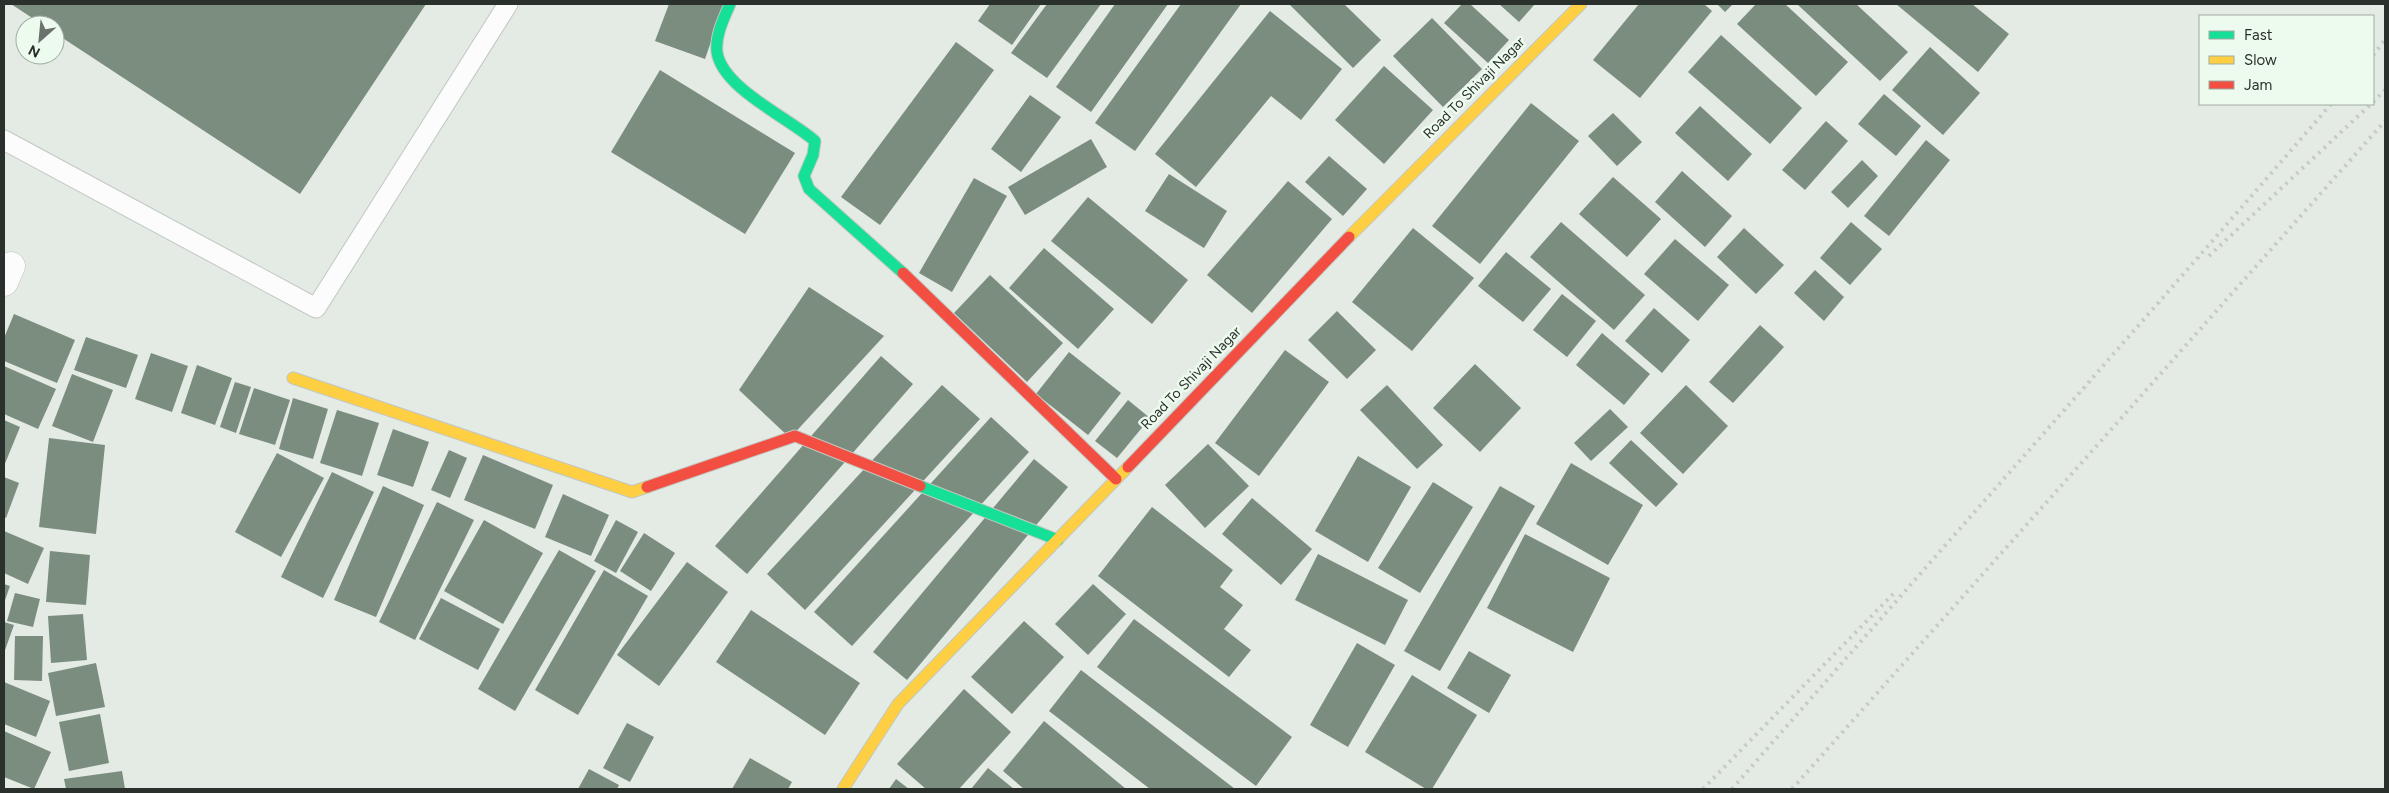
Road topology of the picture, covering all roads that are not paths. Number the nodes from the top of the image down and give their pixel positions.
1 (508, 4) edge
2 (730, 4) edge
3 (1581, 4) edge
4 (4, 140) edge
5 (293, 378) dead end
6 (1116, 479) junction
7 (1058, 540) junction
8 (843, 789) edge

1 - 4 lane
2 - 6 street
3 - 6 street, Road To Shivaji Nagar
5 - 7 street
6 - 7 street, Road To Shivaji Nagar
7 - 8 street, Road To Shivaji Nagar

